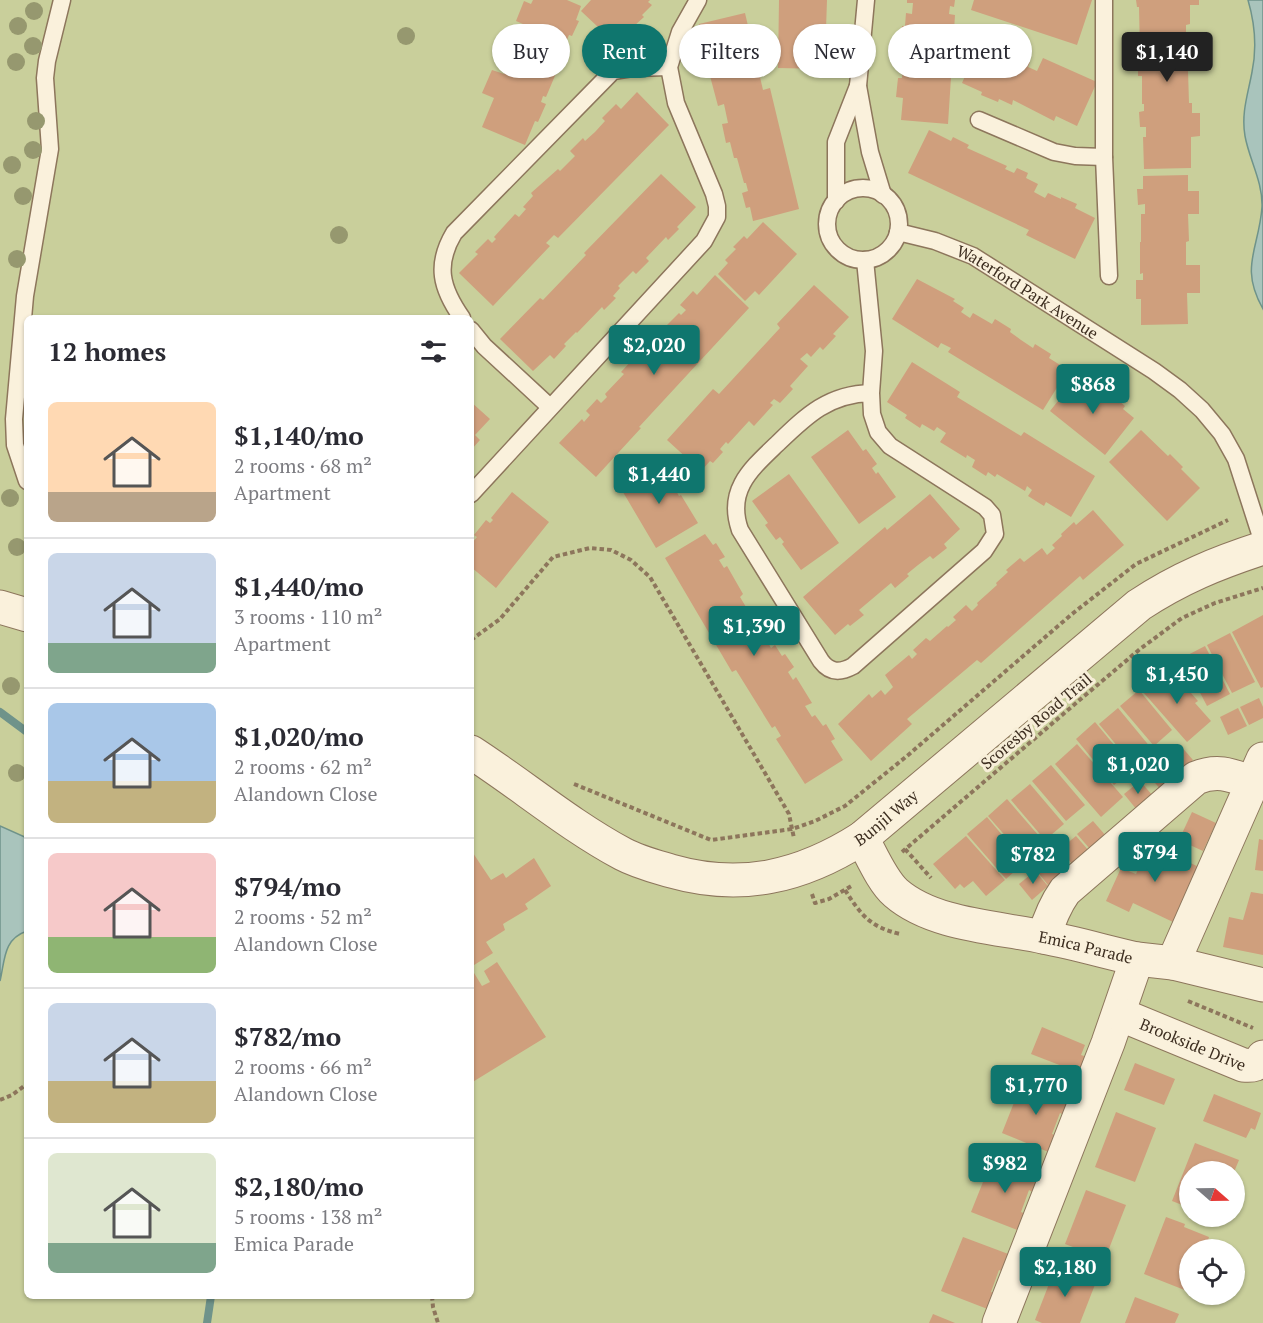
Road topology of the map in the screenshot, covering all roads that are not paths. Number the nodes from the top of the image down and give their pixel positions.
1 (62, 0) edge
2 (698, 0) edge
3 (866, 0) edge
4 (1104, 0) edge
5 (669, 67) junction
6 (858, 86) junction
7 (979, 120) dead end
8 (1104, 157) junction
9 (883, 195) junction
10 (836, 201) junction
11 (898, 232) junction
12 (865, 260) junction
13 (1109, 276) dead end
14 (460, 315) edge
15 (474, 334) edge
16 (871, 393) junction
17 (550, 407) junction
18 (24, 472) edge
19 (474, 491) edge
20 (1263, 543) edge
21 (1263, 548) edge
22 (0, 607) edge
23 (24, 614) edge
24 (474, 755) edge
25 (1258, 771) edge
26 (862, 838) junction
27 (1044, 937) junction
28 (1137, 959) junction
29 (1173, 963) junction
30 (1263, 985) edge
31 (1119, 1014) junction
32 (1263, 1044) edge
33 (999, 1323) edge

1 - 18 lane
2 - 5 lane
3 - 6 lane
4 - 8 lane
5 - 14 lane
5 - 17 lane
6 - 9 lane
6 - 10 lane
7 - 8 lane
8 - 13 lane
9 - 10 lane
9 - 11 lane
10 - 12 lane
11 - 12 lane
11 - 20 lane, Waterford Park Avenue
12 - 16 lane
15 - 17 lane
16 - 16 lane
17 - 19 lane
21 - 26 street, Bunjil Way
22 - 23 street
24 - 26 street, Bunjil Way
25 - 27 street
25 - 29 street
26 - 27 street, Emica Parade
27 - 28 street, Emica Parade
28 - 29 street
28 - 31 street, Emica Parade
29 - 30 street
31 - 32 street, Brookside Drive
31 - 33 street, Emica Parade

